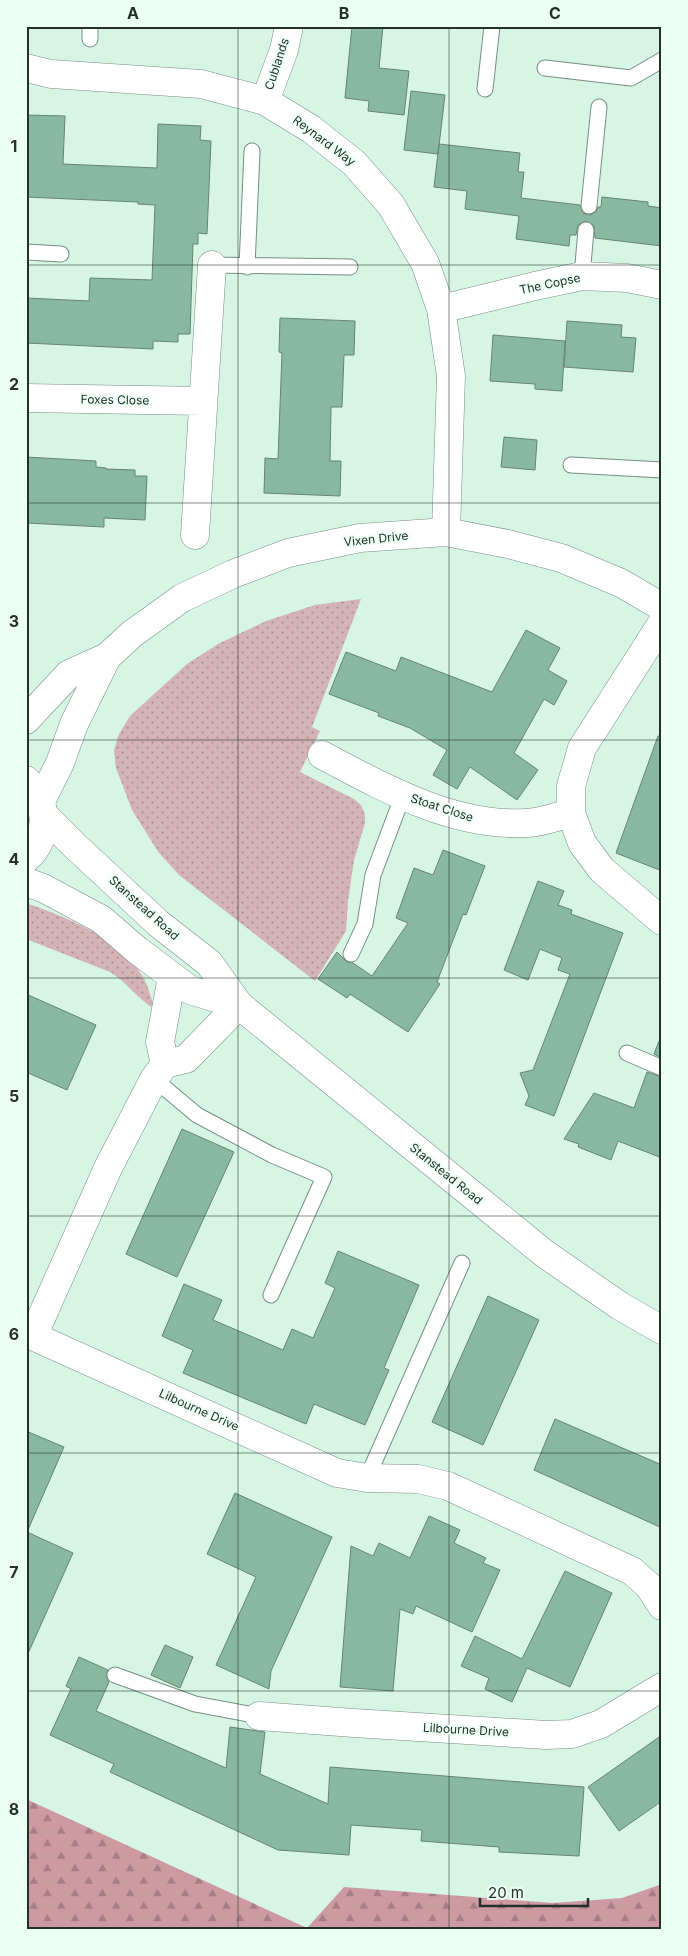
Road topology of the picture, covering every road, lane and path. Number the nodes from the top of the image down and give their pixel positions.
1 (289, 26) edge
2 (492, 26) edge
3 (662, 60) edge
4 (26, 68) edge
5 (545, 68) dead end
6 (485, 89) dead end
7 (265, 101) junction
8 (599, 107) dead end
9 (252, 151) dead end
10 (589, 206) dead end
11 (586, 230) dead end
12 (26, 252) edge
13 (61, 254) dead end
14 (212, 265) joint
15 (247, 266) junction
16 (350, 268) dead end
17 (582, 276) junction
18 (662, 285) edge
19 (441, 309) junction
20 (26, 398) edge
21 (203, 401) junction
22 (571, 465) dead end
23 (662, 470) edge
24 (446, 532) junction
25 (195, 535) dead end
26 (662, 607) edge
27 (662, 623) edge
28 (107, 657) junction
29 (26, 720) edge
30 (322, 755) dead end
31 (403, 795) junction
32 (38, 799) edge
33 (571, 813) junction
34 (26, 860) edge
35 (26, 882) edge
36 (662, 921) edge
37 (351, 954) dead end
38 (172, 977) junction
39 (239, 1005) junction
40 (627, 1053) dead end
41 (662, 1068) edge
42 (160, 1071) junction
43 (462, 1262) dead end
44 (271, 1295) dead end
45 (662, 1330) edge
46 (29, 1335) edge
47 (367, 1478) junction
48 (662, 1606) edge
49 (116, 1675) dead end
50 (662, 1687) edge
51 (259, 1716) joint

1 - 7 street, Cublands
2 - 6 lane
3 - 5 lane
4 - 7 street, Reynard Way
7 - 19 street, Reynard Way
8 - 10 lane
9 - 15 lane
11 - 17 lane
12 - 13 lane
14 - 15 lane
14 - 21 street
15 - 16 lane
17 - 18 street, The Copse
17 - 19 street, The Copse
19 - 24 street, Reynard Way
20 - 21 street, Foxes Close
21 - 25 street
22 - 23 lane
24 - 26 street, Vixen Drive
24 - 28 street, Vixen Drive
27 - 33 street
28 - 29 street, Vixen Drive
28 - 32 street, Vixen Drive
30 - 31 street, Stoat Close
31 - 33 street, Stoat Close
31 - 37 lane
32 - 34 street, Vixen Drive
32 - 39 street, Stanstead Road
33 - 36 street
35 - 38 street, Stanstead Road
38 - 39 street, Stanstead Road
38 - 42 street
39 - 42 street
39 - 45 street, Stanstead Road
40 - 41 lane
42 - 44 lane
42 - 46 street, Lilbourne Drive
43 - 47 lane
46 - 47 street, Lilbourne Drive
47 - 48 street, Lilbourne Drive
49 - 51 lane
50 - 51 street, Lilbourne Drive

